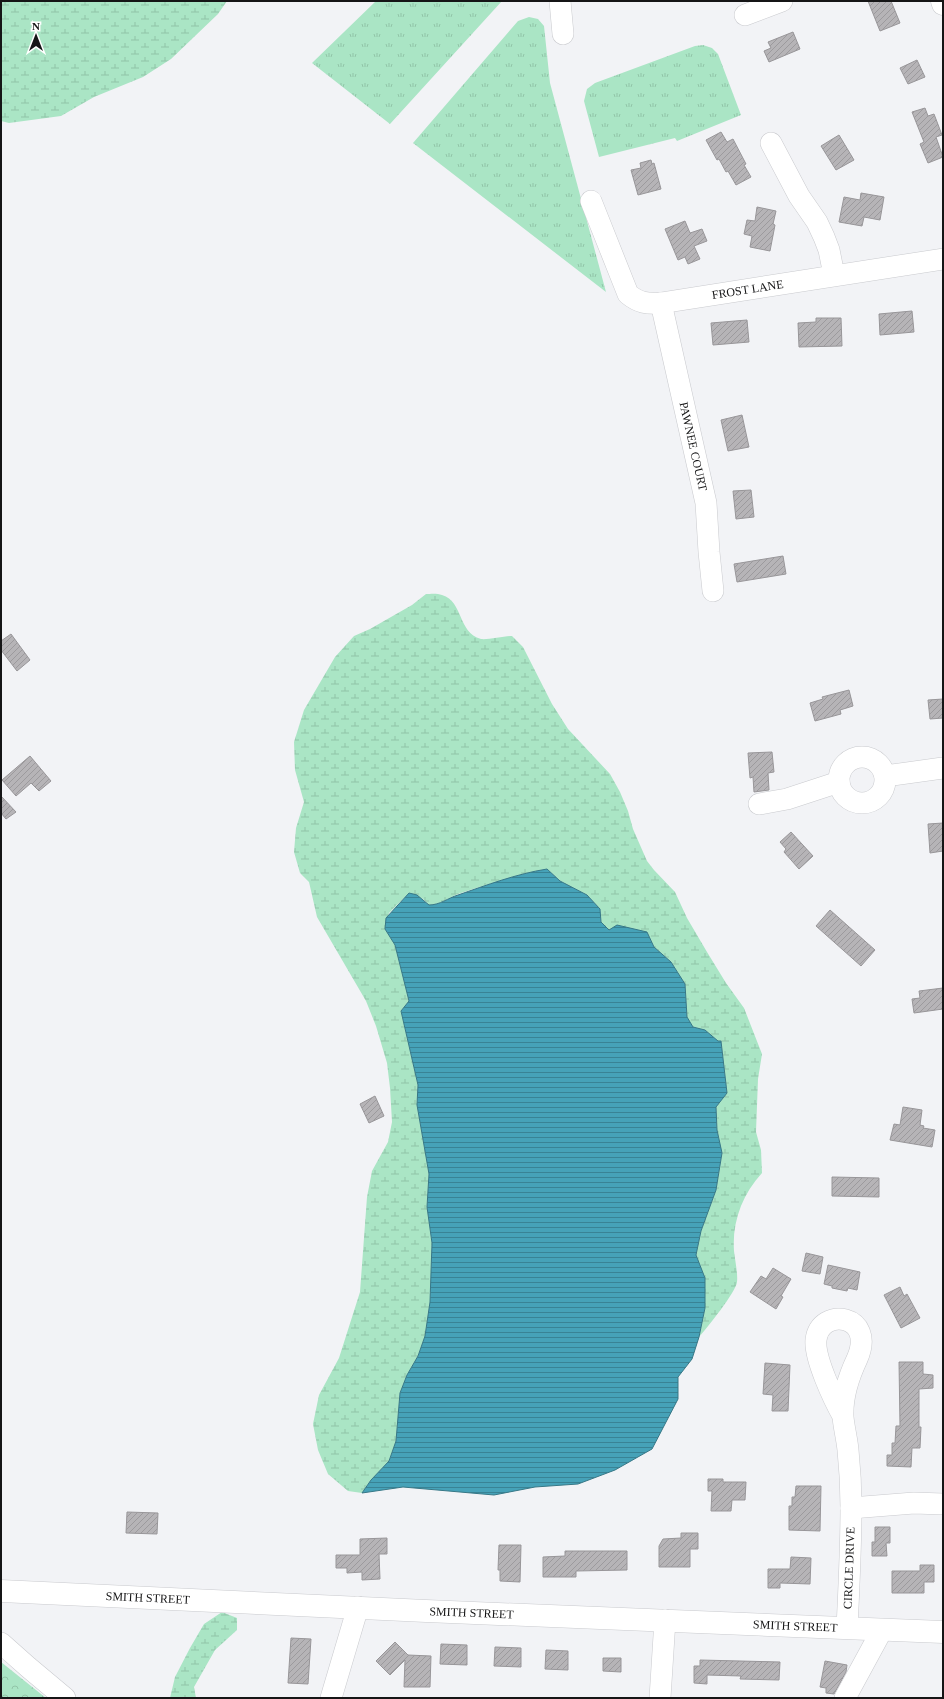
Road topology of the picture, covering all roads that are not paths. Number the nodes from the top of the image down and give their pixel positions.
1 (560, 1) edge
2 (782, 1) edge
3 (745, 15) dead end
4 (563, 34) dead end
5 (772, 143) dead end
6 (591, 202) dead end
7 (943, 258) edge
8 (834, 275) junction
9 (661, 303) junction
10 (713, 591) dead end
11 (943, 768) edge
12 (885, 776) junction
13 (839, 782) junction
14 (759, 804) dead end
15 (843, 1416) dead end
16 (943, 1504) edge
17 (851, 1508) junction
18 (1, 1591) edge
19 (358, 1607) junction
20 (665, 1620) junction
21 (847, 1628) junction
22 (882, 1630) junction
23 (943, 1632) edge
24 (1, 1642) edge
25 (65, 1698) edge
26 (331, 1698) edge
27 (660, 1698) edge
28 (845, 1698) edge

1 - 4 street
2 - 3 street
5 - 8 street
6 - 9 street, FROST LANE
7 - 8 street, FROST LANE
8 - 9 street, FROST LANE
9 - 10 street, PAWNEE COURT
11 - 12 street
12 - 13 street
12 - 13 street
13 - 14 street
15 - 17 street, CIRCLE DRIVE
16 - 17 street
17 - 21 street, CIRCLE DRIVE
18 - 19 main road, SMITH STREET
19 - 20 main road, SMITH STREET
19 - 26 street
20 - 21 main road, SMITH STREET
20 - 27 street
21 - 22 main road, SMITH STREET
22 - 23 main road, SMITH STREET
22 - 28 street
24 - 25 street

